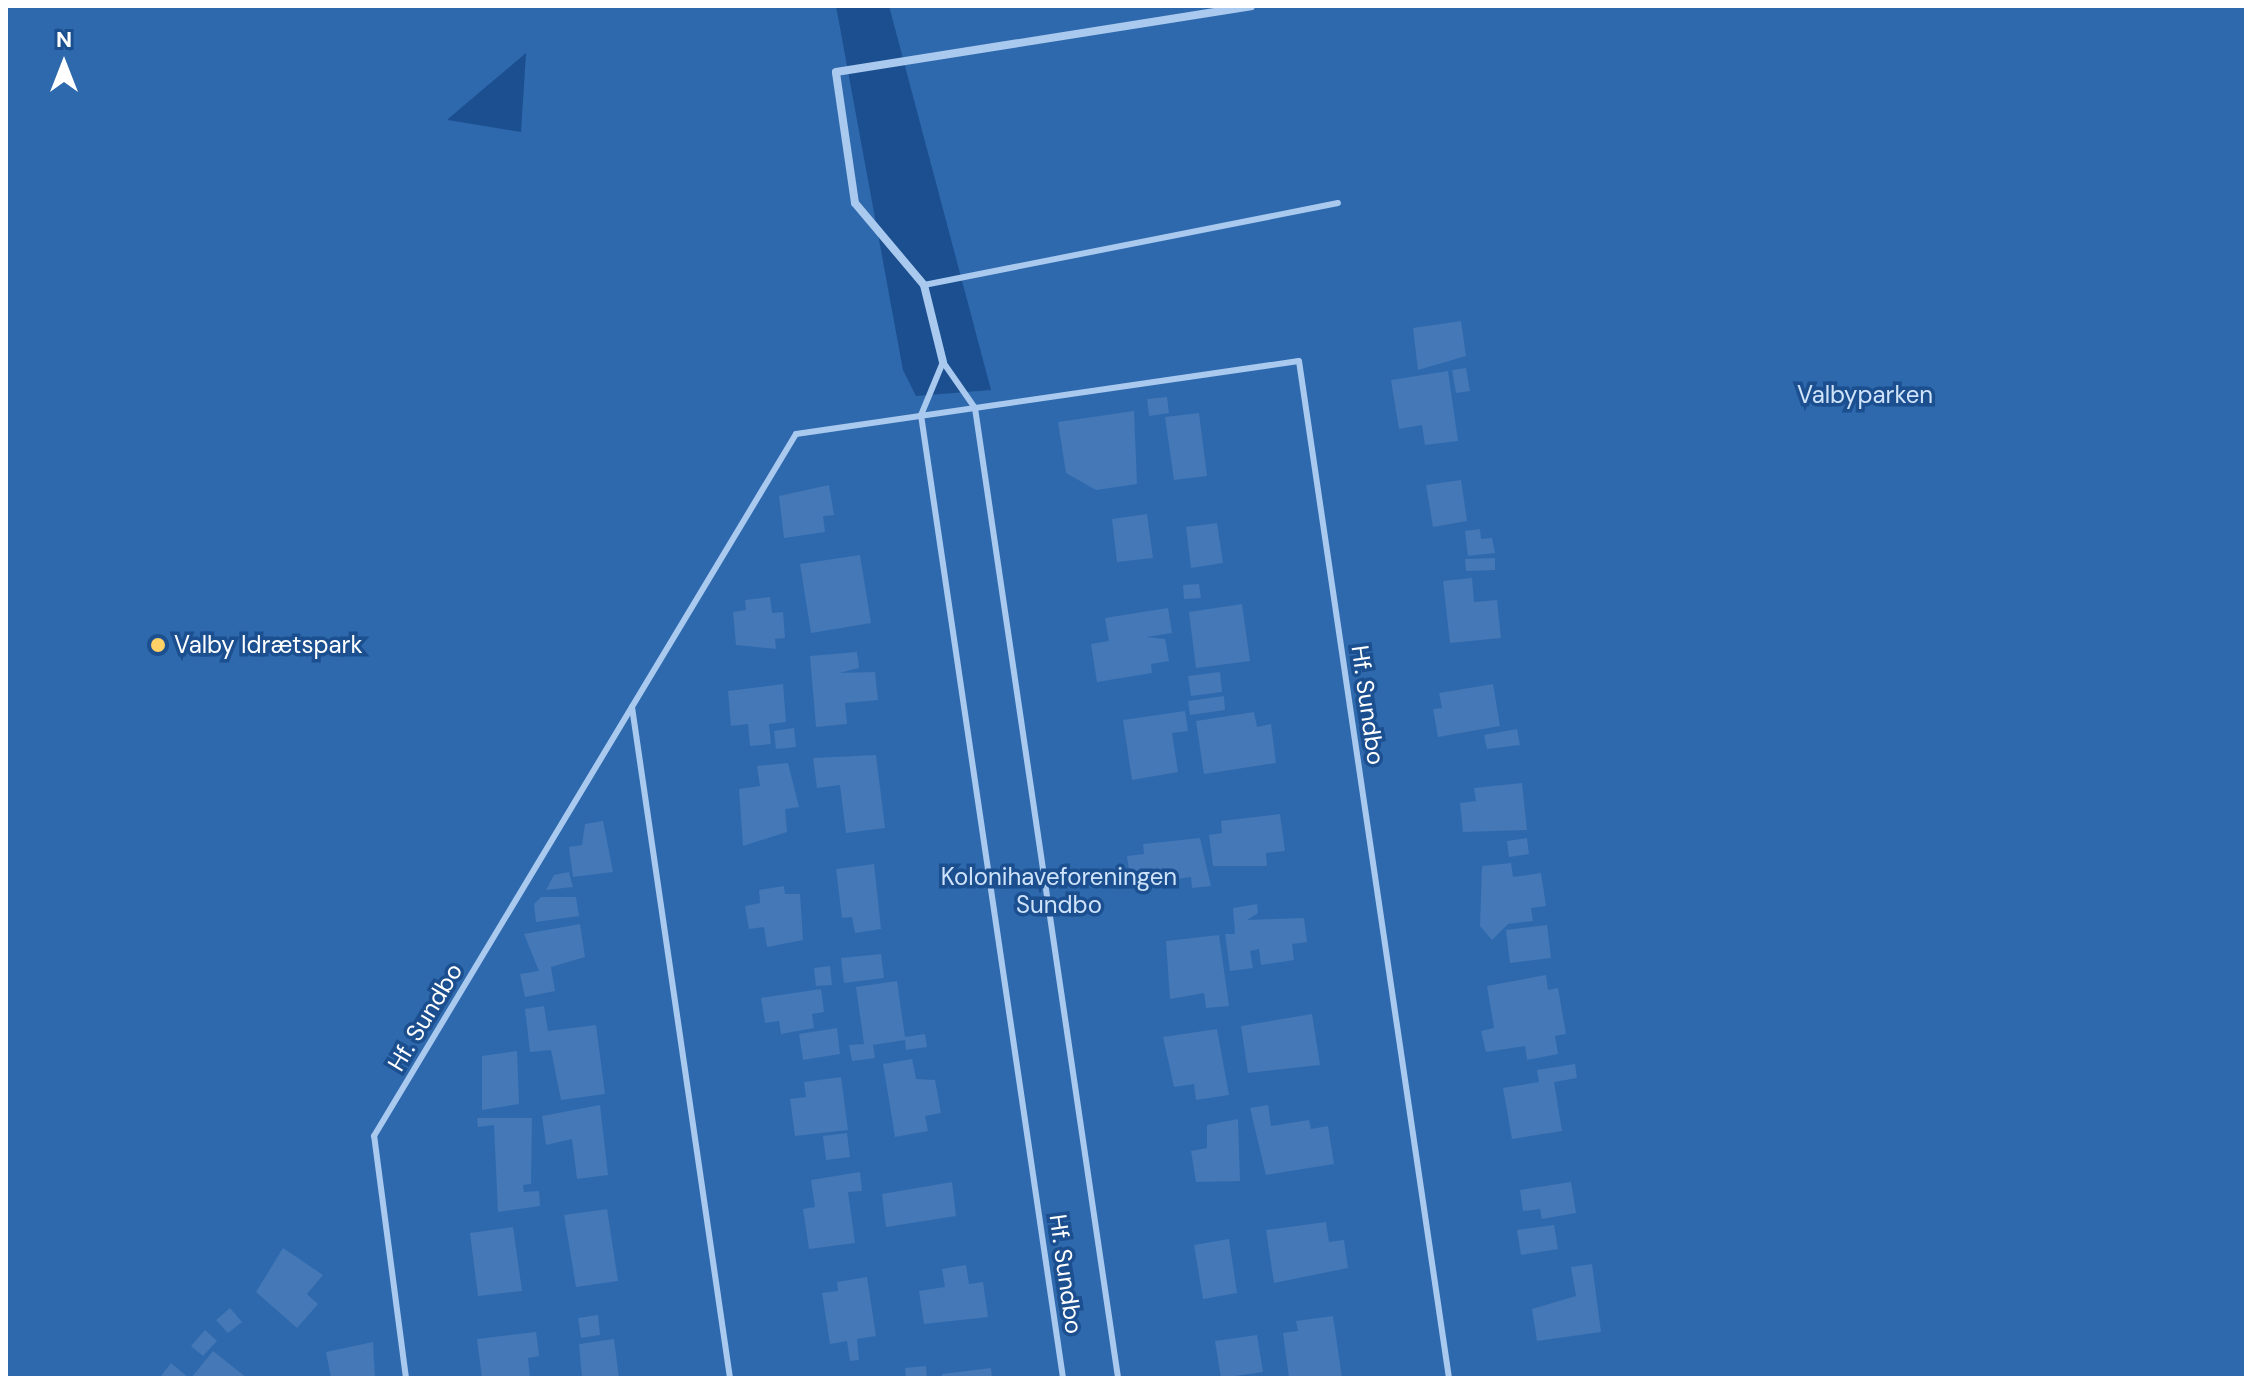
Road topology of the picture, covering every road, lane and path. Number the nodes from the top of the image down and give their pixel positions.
1 (1251, 6) edge
2 (1338, 203) dead end
3 (924, 285) junction
4 (943, 362) junction
5 (975, 408) junction
6 (921, 415) junction
7 (632, 707) junction
8 (406, 1378) edge
9 (730, 1378) edge
10 (1063, 1378) edge
11 (1118, 1378) edge
12 (1449, 1378) edge

1 - 3 street
2 - 3 lane
3 - 4 street
4 - 5 lane, Hf. Sundbo
4 - 6 lane
5 - 6 lane, Hf. Sundbo
5 - 11 lane, Hf. Sundbo
5 - 12 lane, Hf. Sundbo
6 - 7 lane, Hf. Sundbo
6 - 10 lane, Hf. Sundbo
7 - 8 lane, Hf. Sundbo
7 - 9 lane

